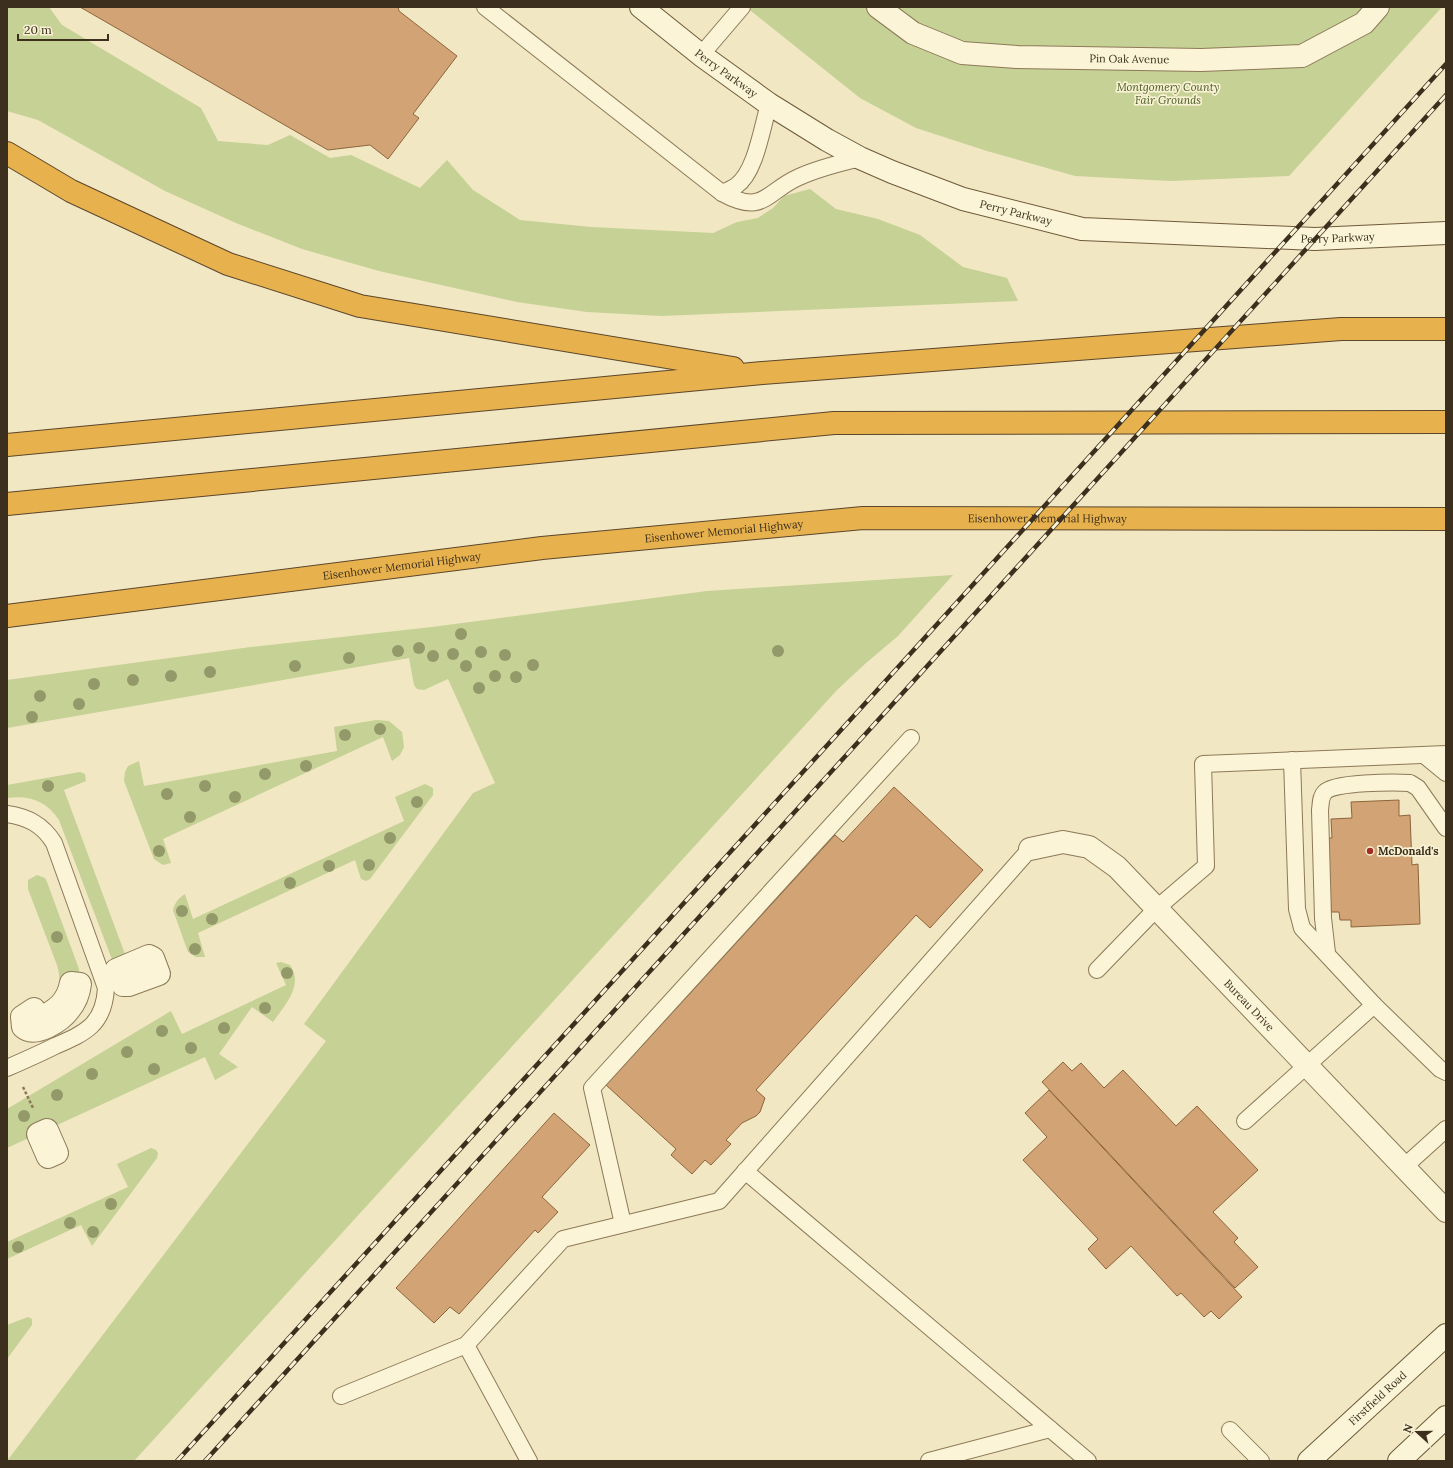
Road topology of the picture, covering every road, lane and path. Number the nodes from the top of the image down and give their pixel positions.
1 (485, 7) edge
2 (641, 7) edge
3 (742, 7) edge
4 (878, 7) edge
5 (1378, 7) edge
6 (701, 55) junction
7 (769, 104) junction
8 (7, 153) edge
9 (860, 158) junction
10 (722, 193) junction
11 (1446, 233) edge
12 (1446, 329) edge
13 (762, 373) junction
14 (1446, 422) edge
15 (7, 445) edge
16 (7, 504) edge
17 (1446, 519) edge
18 (7, 616) edge
19 (911, 738) dead end
20 (1446, 754) edge
21 (1424, 755) junction
22 (1292, 760) junction
23 (1446, 773) edge
24 (7, 814) edge
25 (1446, 828) edge
26 (1030, 849) joint
27 (1157, 908) junction
28 (1326, 953) junction
29 (1097, 970) dead end
30 (1374, 1005) junction
31 (1309, 1066) junction
32 (7, 1068) edge
33 (1446, 1072) edge
34 (1245, 1122) dead end
35 (1446, 1130) edge
36 (1404, 1166) junction
37 (745, 1171) junction
38 (1446, 1211) edge
39 (623, 1224) junction
40 (1446, 1335) edge
41 (466, 1345) junction
42 (341, 1396) dead end
43 (1446, 1417) edge
44 (1050, 1429) junction
45 (1230, 1430) dead end
46 (529, 1461) edge
47 (929, 1461) edge
48 (1088, 1461) edge
49 (1261, 1461) edge
50 (1309, 1461) edge
51 (1399, 1461) edge

1 - 10 lane
2 - 6 street, Perry Parkway
3 - 6 lane
4 - 5 street, Pin Oak Avenue
6 - 7 street, Perry Parkway
7 - 9 street, Perry Parkway
7 - 10 lane
8 - 13 highway
9 - 10 lane
9 - 11 street, Perry Parkway
12 - 13 highway
13 - 15 highway
14 - 16 highway
17 - 18 highway, Eisenhower Memorial Highway
19 - 39 lane
20 - 21 lane
21 - 22 lane
21 - 23 lane
22 - 27 lane
22 - 28 lane
24 - 32 lane
25 - 28 lane
26 - 27 street, Bureau Drive
26 - 37 lane
27 - 29 lane
27 - 31 street, Bureau Drive
28 - 30 lane
30 - 31 lane
30 - 33 lane
31 - 34 lane
31 - 36 street, Bureau Drive
35 - 36 lane
36 - 38 street, Bureau Drive
37 - 39 lane
37 - 44 lane
39 - 41 lane
40 - 50 street, Firstfield Road
41 - 42 lane
41 - 46 lane
43 - 51 street
44 - 47 lane
44 - 48 lane
45 - 49 lane

